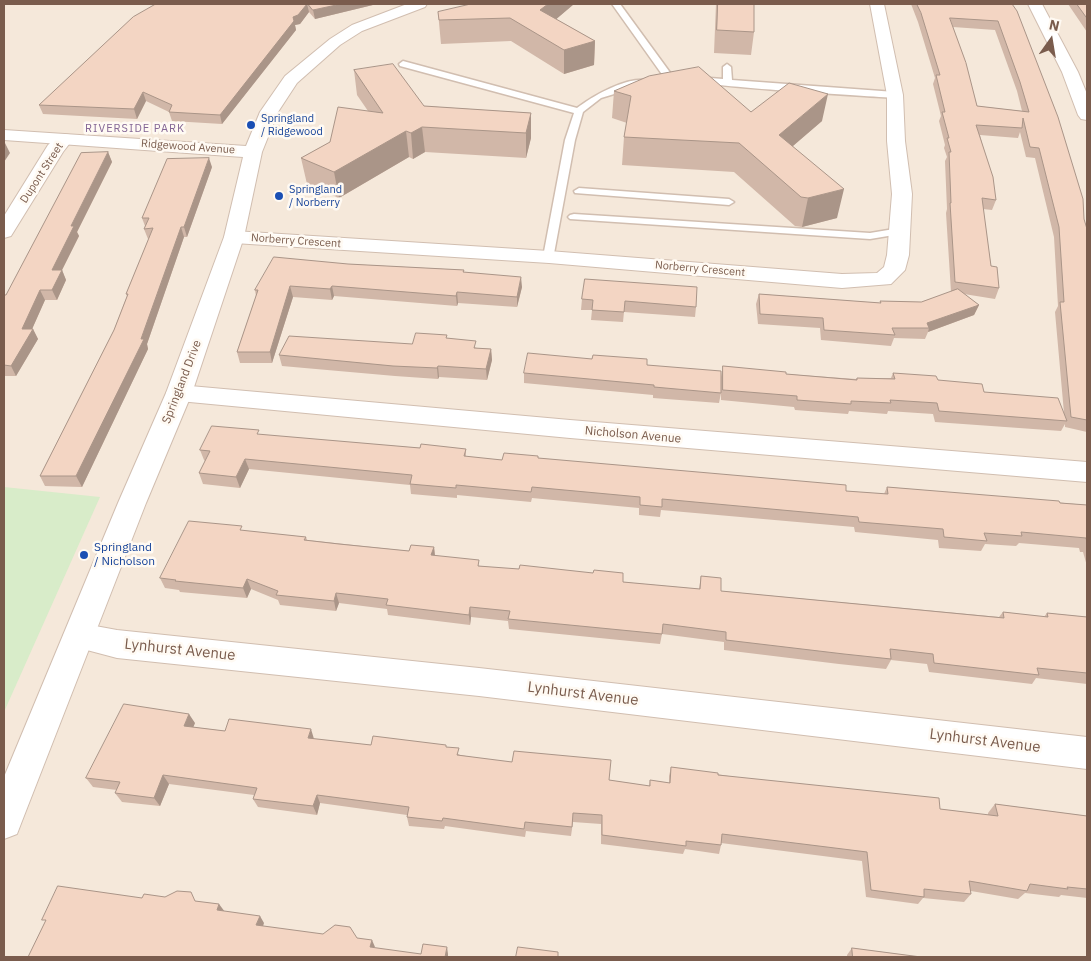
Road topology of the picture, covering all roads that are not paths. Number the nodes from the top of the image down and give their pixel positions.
1 (420, 4) edge
2 (616, 4) edge
3 (877, 4) edge
4 (1036, 4) edge
5 (403, 64) dead end
6 (726, 68) dead end
7 (794, 76) dead end
8 (669, 79) junction
9 (728, 83) junction
10 (796, 88) junction
11 (895, 95) junction
12 (579, 111) junction
13 (1087, 115) edge
14 (4, 135) edge
15 (64, 139) junction
16 (253, 152) junction
17 (579, 191) dead end
18 (729, 202) dead end
19 (657, 210) junction
20 (574, 217) dead end
21 (4, 232) edge
22 (870, 236) junction
23 (234, 237) junction
24 (899, 241) junction
25 (549, 257) junction
26 (179, 393) junction
27 (1087, 472) edge
28 (79, 636) junction
29 (1087, 753) edge
30 (4, 822) edge

1 - 16 street, Springland Drive
2 - 8 lane
3 - 11 street, Norberry Crescent
4 - 13 street
5 - 12 lane
6 - 9 lane
7 - 10 lane
8 - 9 lane
8 - 12 lane
9 - 10 lane
10 - 11 lane
11 - 24 street, Norberry Crescent
12 - 25 lane
14 - 15 street, Ridgewood Avenue
15 - 16 street, Ridgewood Avenue
15 - 21 street, Dupont Street
16 - 23 street, Springland Drive
17 - 19 lane
18 - 19 lane
19 - 20 lane
19 - 22 lane
22 - 24 lane
22 - 24 lane
23 - 25 street, Norberry Crescent
23 - 26 street, Springland Drive
24 - 25 street, Norberry Crescent
26 - 27 street, Nicholson Avenue
26 - 28 street, Springland Drive
28 - 29 street, Lynhurst Avenue
28 - 30 street, Springland Drive

